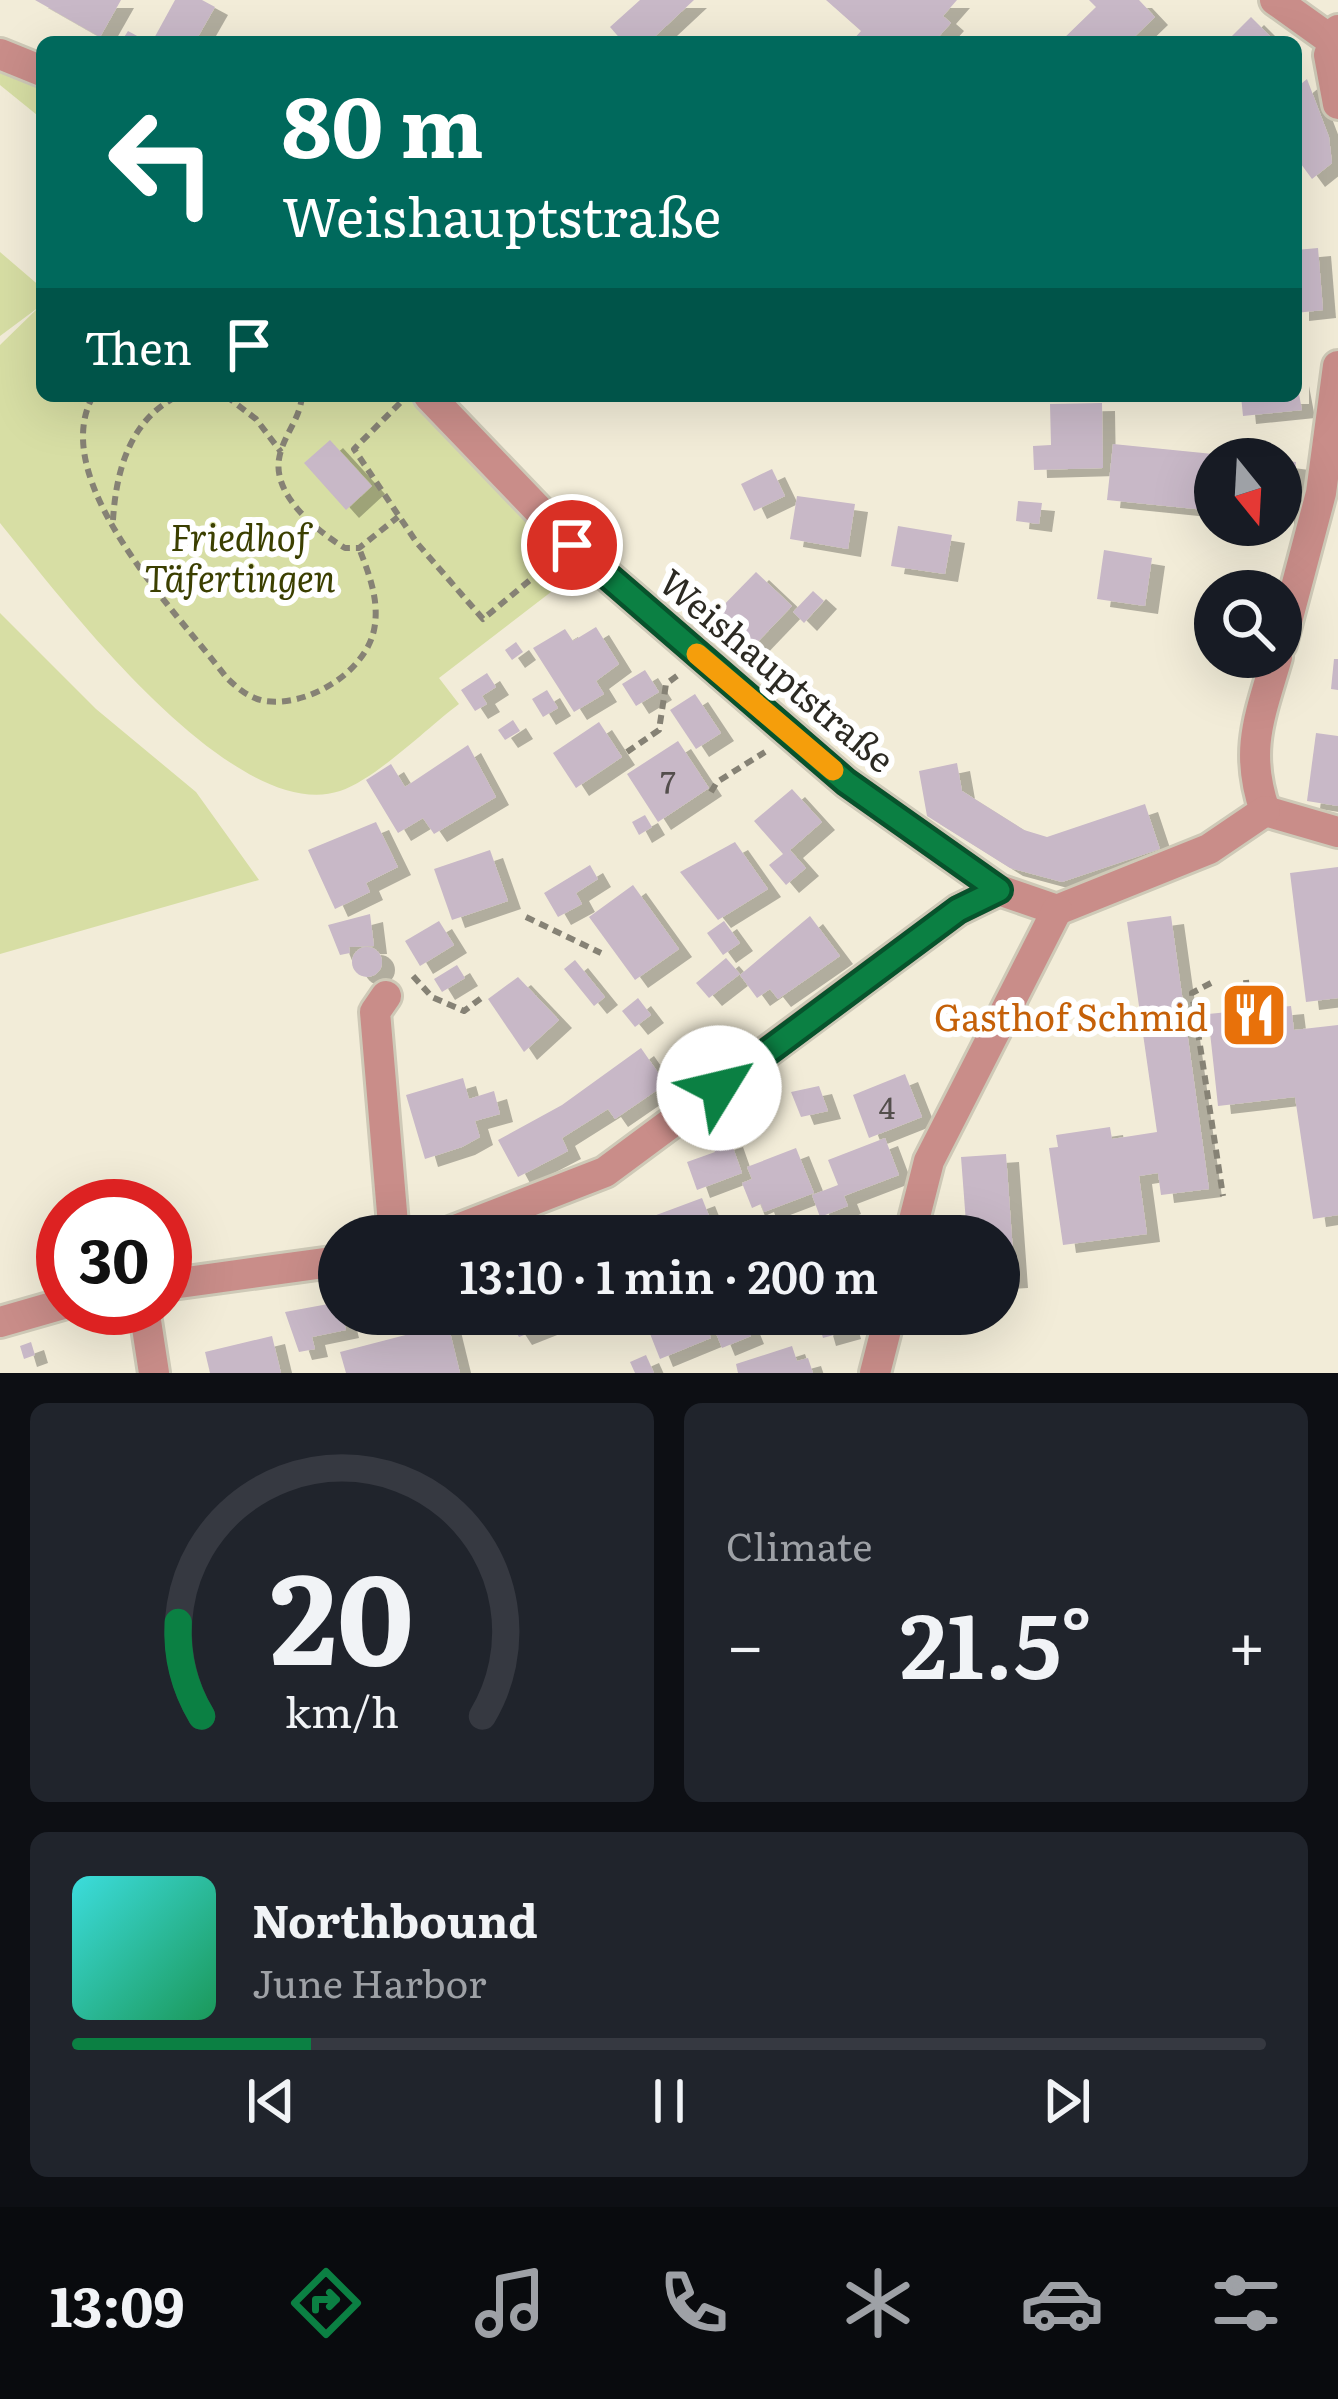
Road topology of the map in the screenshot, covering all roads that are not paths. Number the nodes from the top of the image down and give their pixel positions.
1 (1275, 0) edge
2 (1335, 35) edge
3 (0, 54) edge
4 (36, 69) edge
5 (1338, 104) edge
6 (1338, 366) edge
7 (435, 402) edge
8 (1301, 570) edge
9 (1271, 678) edge
10 (1265, 811) junction
11 (1338, 832) edge
12 (999, 890) junction
13 (1057, 910) junction
14 (386, 996) dead end
15 (392, 1215) edge
16 (494, 1215) edge
17 (915, 1215) edge
18 (318, 1264) edge
19 (192, 1281) edge
20 (36, 1312) edge
21 (0, 1322) edge
22 (148, 1335) edge
23 (884, 1335) edge
24 (154, 1373) edge
25 (874, 1373) edge

1 - 2 street
2 - 5 street
3 - 4 street
6 - 8 street
7 - 12 street, Weishauptstraße
9 - 10 street
10 - 11 street
10 - 13 street
12 - 13 street, Weishauptstraße
12 - 16 street
13 - 17 street
14 - 15 street
18 - 19 street
20 - 21 street
22 - 24 street
23 - 25 street

